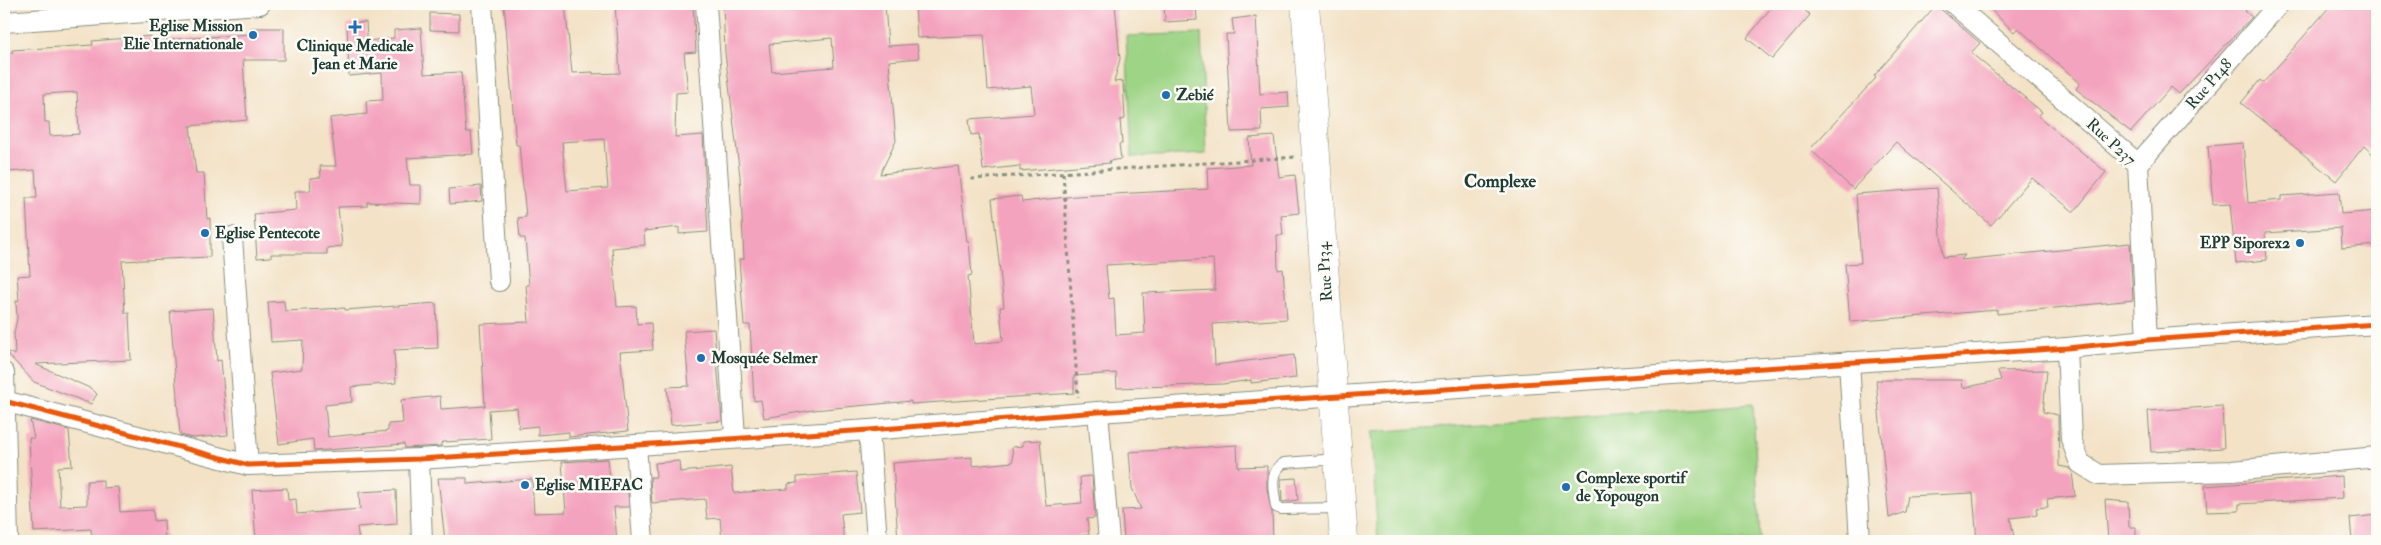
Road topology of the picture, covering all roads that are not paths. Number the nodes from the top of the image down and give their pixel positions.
1 (260, 4) edge
2 (482, 4) edge
3 (706, 4) edge
4 (1305, 4) edge
5 (1954, 4) edge
6 (2279, 4) edge
7 (4, 22) edge
8 (2138, 164) junction
9 (232, 237) dead end
10 (499, 281) dead end
11 (2377, 324) edge
12 (2147, 340) junction
13 (2067, 348) junction
14 (1849, 362) junction
15 (4, 373) edge
16 (1335, 398) junction
17 (5, 401) edge
18 (1089, 413) junction
19 (869, 430) junction
20 (735, 437) junction
21 (636, 445) junction
22 (2377, 457) edge
23 (1339, 458) junction
24 (419, 459) junction
25 (248, 465) junction
26 (1342, 508) junction
27 (8, 541) edge
28 (422, 541) edge
29 (643, 541) edge
30 (877, 541) edge
31 (1109, 541) edge
32 (1344, 541) edge
33 (1860, 541) edge

1 - 7 street
2 - 10 street
3 - 20 street
4 - 16 street, Rue P134
5 - 8 street, Rue P237
6 - 8 street, Rue P148
8 - 12 street, Rue P237
9 - 25 street
11 - 12 street
12 - 13 street
13 - 14 street
13 - 22 street
14 - 16 street
14 - 33 street
15 - 17 street
16 - 18 street
16 - 23 street, Rue P134
17 - 25 street
17 - 27 street
18 - 19 street
18 - 31 street
19 - 20 street
19 - 30 street
20 - 21 street
21 - 24 street
21 - 29 street
23 - 26 street, Rue P134
23 - 26 lane
24 - 25 street
24 - 28 street
26 - 32 street, Rue P134

